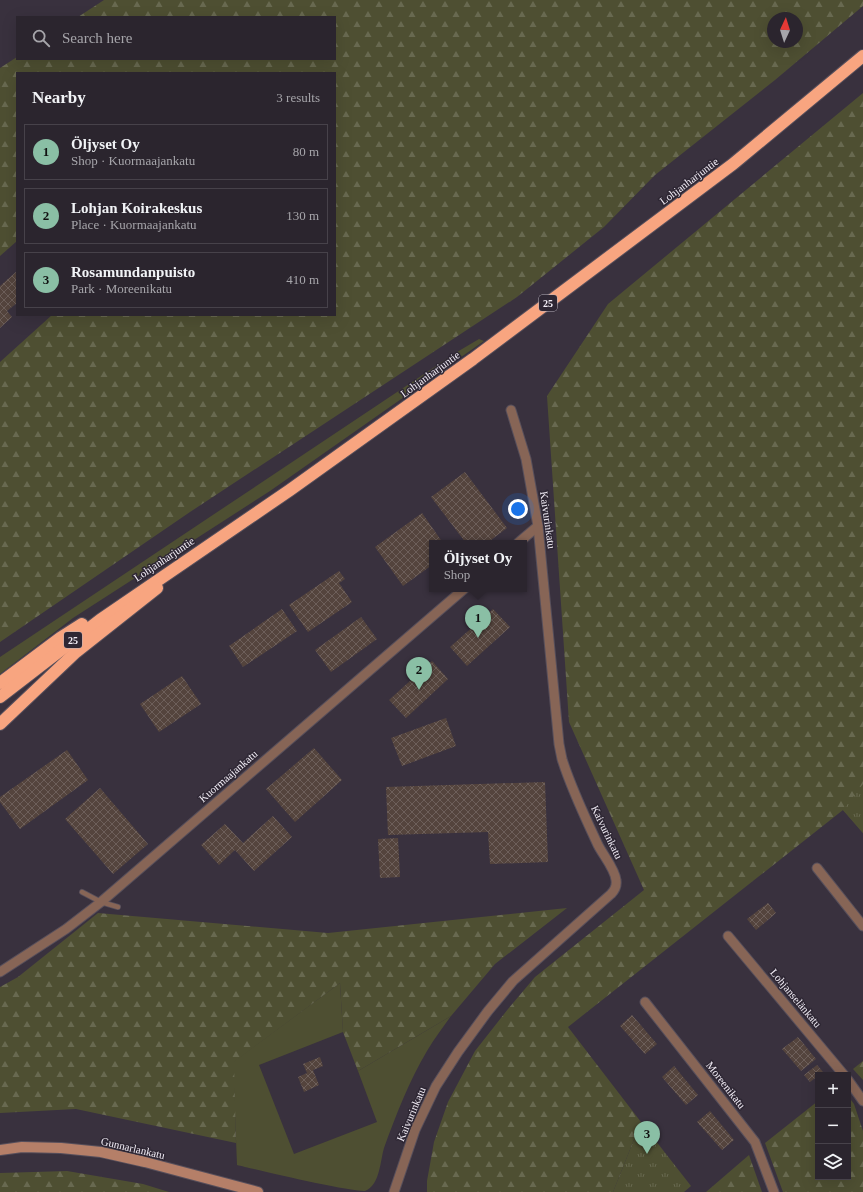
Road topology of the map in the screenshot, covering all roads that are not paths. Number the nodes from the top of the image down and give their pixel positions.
1 (863, 56) edge
2 (511, 410) dead end
3 (538, 526) junction
4 (222, 536) junction
5 (522, 540) edge
6 (149, 586) junction
7 (461, 592) edge
8 (0, 683) edge
9 (0, 697) edge
10 (0, 724) edge
11 (818, 868) dead end
12 (82, 892) dead end
13 (101, 902) junction
14 (118, 907) dead end
15 (863, 926) edge
16 (728, 936) dead end
17 (0, 972) edge
18 (645, 1002) dead end
19 (841, 1072) edge
20 (851, 1084) edge
21 (863, 1101) edge
22 (0, 1150) edge
23 (258, 1192) edge
24 (394, 1192) edge
25 (774, 1192) edge

1 - 4 highway, Lohjanharjuntie / 25
2 - 3 street, Kaivurinkatu
3 - 5 street
3 - 24 street, Kaivurinkatu
4 - 6 highway, Lohjanharjuntie / 25
4 - 10 highway
6 - 8 highway
6 - 9 highway, Lohjanharjuntie / 25
7 - 13 street, Kuormaajankatu
11 - 15 street
12 - 13 lane
13 - 14 lane
13 - 17 street, Kuormaajankatu
16 - 19 street, Lohjanselänkatu
18 - 25 street, Moreenikatu
20 - 21 street
22 - 23 street, Gunnarlankatu

